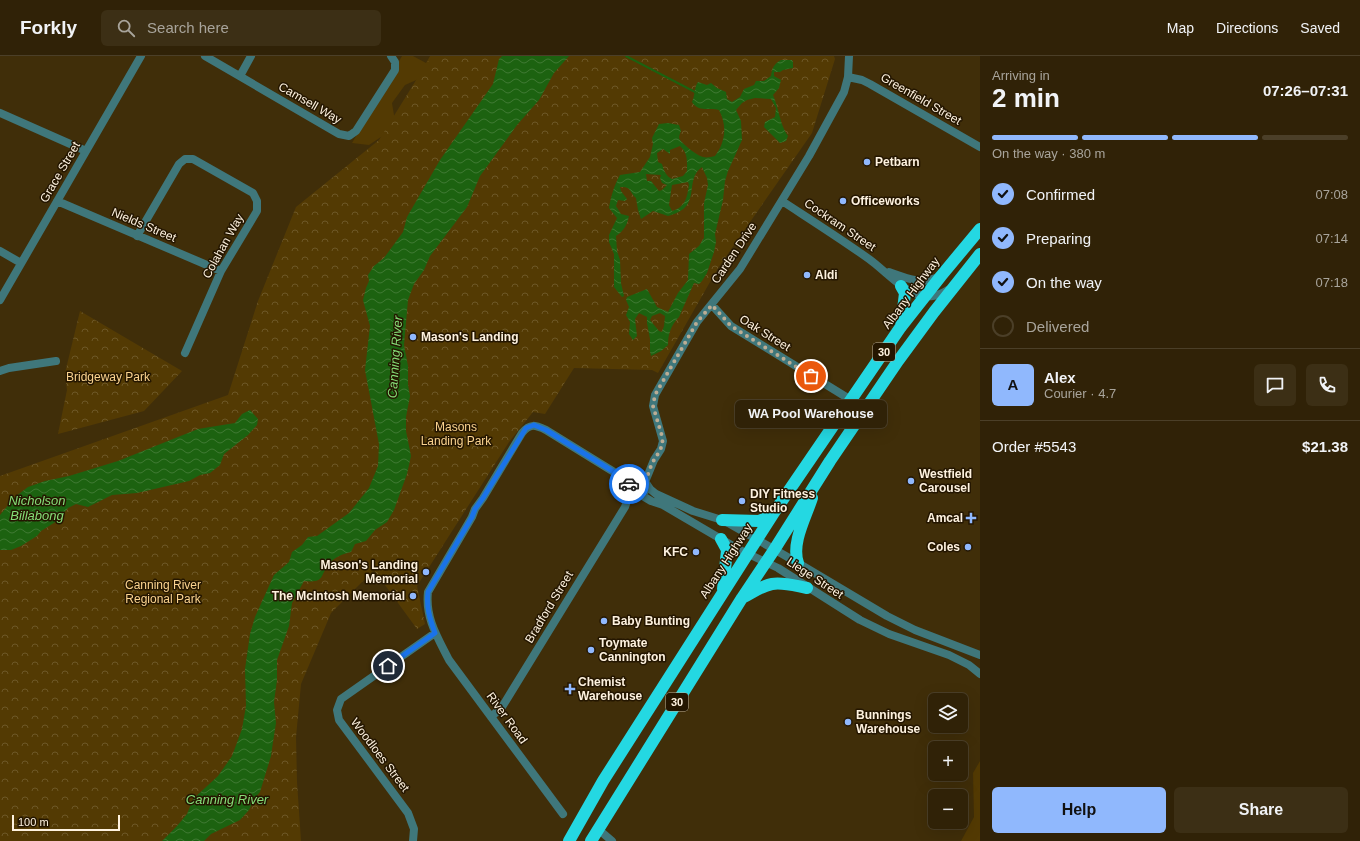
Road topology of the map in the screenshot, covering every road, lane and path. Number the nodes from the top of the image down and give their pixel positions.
1 (141, 56) edge
2 (205, 56) edge
3 (252, 56) edge
4 (391, 56) edge
5 (849, 56) edge
6 (240, 76) junction
7 (848, 77) junction
8 (0, 113) edge
9 (980, 147) edge
10 (86, 151) junction
11 (57, 201) junction
12 (782, 201) junction
13 (980, 229) edge
14 (137, 236) junction
15 (0, 251) edge
16 (980, 254) edge
17 (21, 263) junction
18 (884, 270) junction
19 (221, 271) junction
20 (941, 276) junction
21 (901, 286) junction
22 (953, 288) junction
23 (929, 296) junction
24 (0, 300) edge
25 (712, 305) junction
26 (900, 328) junction
27 (185, 353) dead end
28 (56, 361) dead end
29 (1, 370) edge
30 (851, 400) junction
31 (534, 425) joint
32 (817, 481) junction
33 (637, 483) junction
34 (640, 495) junction
35 (625, 507) junction
36 (775, 511) junction
37 (722, 520) junction
38 (721, 539) junction
39 (756, 539) junction
40 (774, 550) junction
41 (747, 553) junction
42 (766, 562) junction
43 (798, 563) junction
44 (807, 588) junction
45 (722, 592) junction
46 (742, 598) junction
47 (435, 633) junction
48 (980, 655) edge
49 (980, 674) edge
50 (491, 716) junction
51 (563, 814) dead end
52 (598, 829) junction
53 (413, 841) edge
54 (569, 841) edge
55 (591, 841) edge
56 (612, 841) edge

1 - 10 street, Grace Street
2 - 6 street, Camsell Way
3 - 6 street
4 - 6 street, Camsell Way
5 - 7 street, Carden Drive
7 - 9 street, Greenfield Street
7 - 12 street, Carden Drive
8 - 10 street
10 - 11 street, Grace Street
11 - 14 street, Nields Street
11 - 17 street, Grace Street
12 - 18 street, Cockram Street
12 - 25 street, Carden Drive
13 - 20 highway, Albany Highway / 30
14 - 19 street, Nields Street
14 - 19 street, Colahan Way
15 - 17 street
16 - 22 highway, 30
17 - 24 street, Grace Street
18 - 20 street, Cockram Street
18 - 21 street, Cockram Street
19 - 27 street, Colahan Way
20 - 23 highway, Albany Highway / 30
21 - 23 street, Cockram Street
21 - 26 highway
22 - 23 street
22 - 32 highway, 30
23 - 26 highway, Albany Highway / 30
25 - 30 street, Oak Street
25 - 33 street, Carden Drive
26 - 30 highway, Albany Highway / 30
28 - 29 street
30 - 36 highway, Albany Highway / 30
31 - 33 street, Liege Street
31 - 47 street, River Road
32 - 40 highway, 30
32 - 43 highway
33 - 34 street, Liege Street
33 - 34 street
33 - 35 street, Bradford Street
33 - 37 street, Liege Street
34 - 35 street, Bradford Street
34 - 38 street, Liege Street
35 - 50 street, Bradford Street
36 - 37 highway
36 - 39 highway, Albany Highway / 30
37 - 39 street, Liege Street
38 - 41 street, Liege Street
38 - 45 highway
39 - 40 street, Liege Street
39 - 41 highway, Albany Highway / 30
40 - 42 highway, 30
40 - 43 street, Liege Street
41 - 42 street, Liege Street
41 - 45 highway, Albany Highway / 30
42 - 44 street, Liege Street
42 - 46 highway, 30
43 - 48 street, Liege Street
44 - 46 highway
44 - 49 street, Liege Street
45 - 54 highway, Albany Highway / 30
46 - 52 highway, 30
47 - 50 street, River Road
47 - 53 street, Woodloes Street
50 - 51 street, River Road
52 - 55 highway, 30
52 - 56 street

